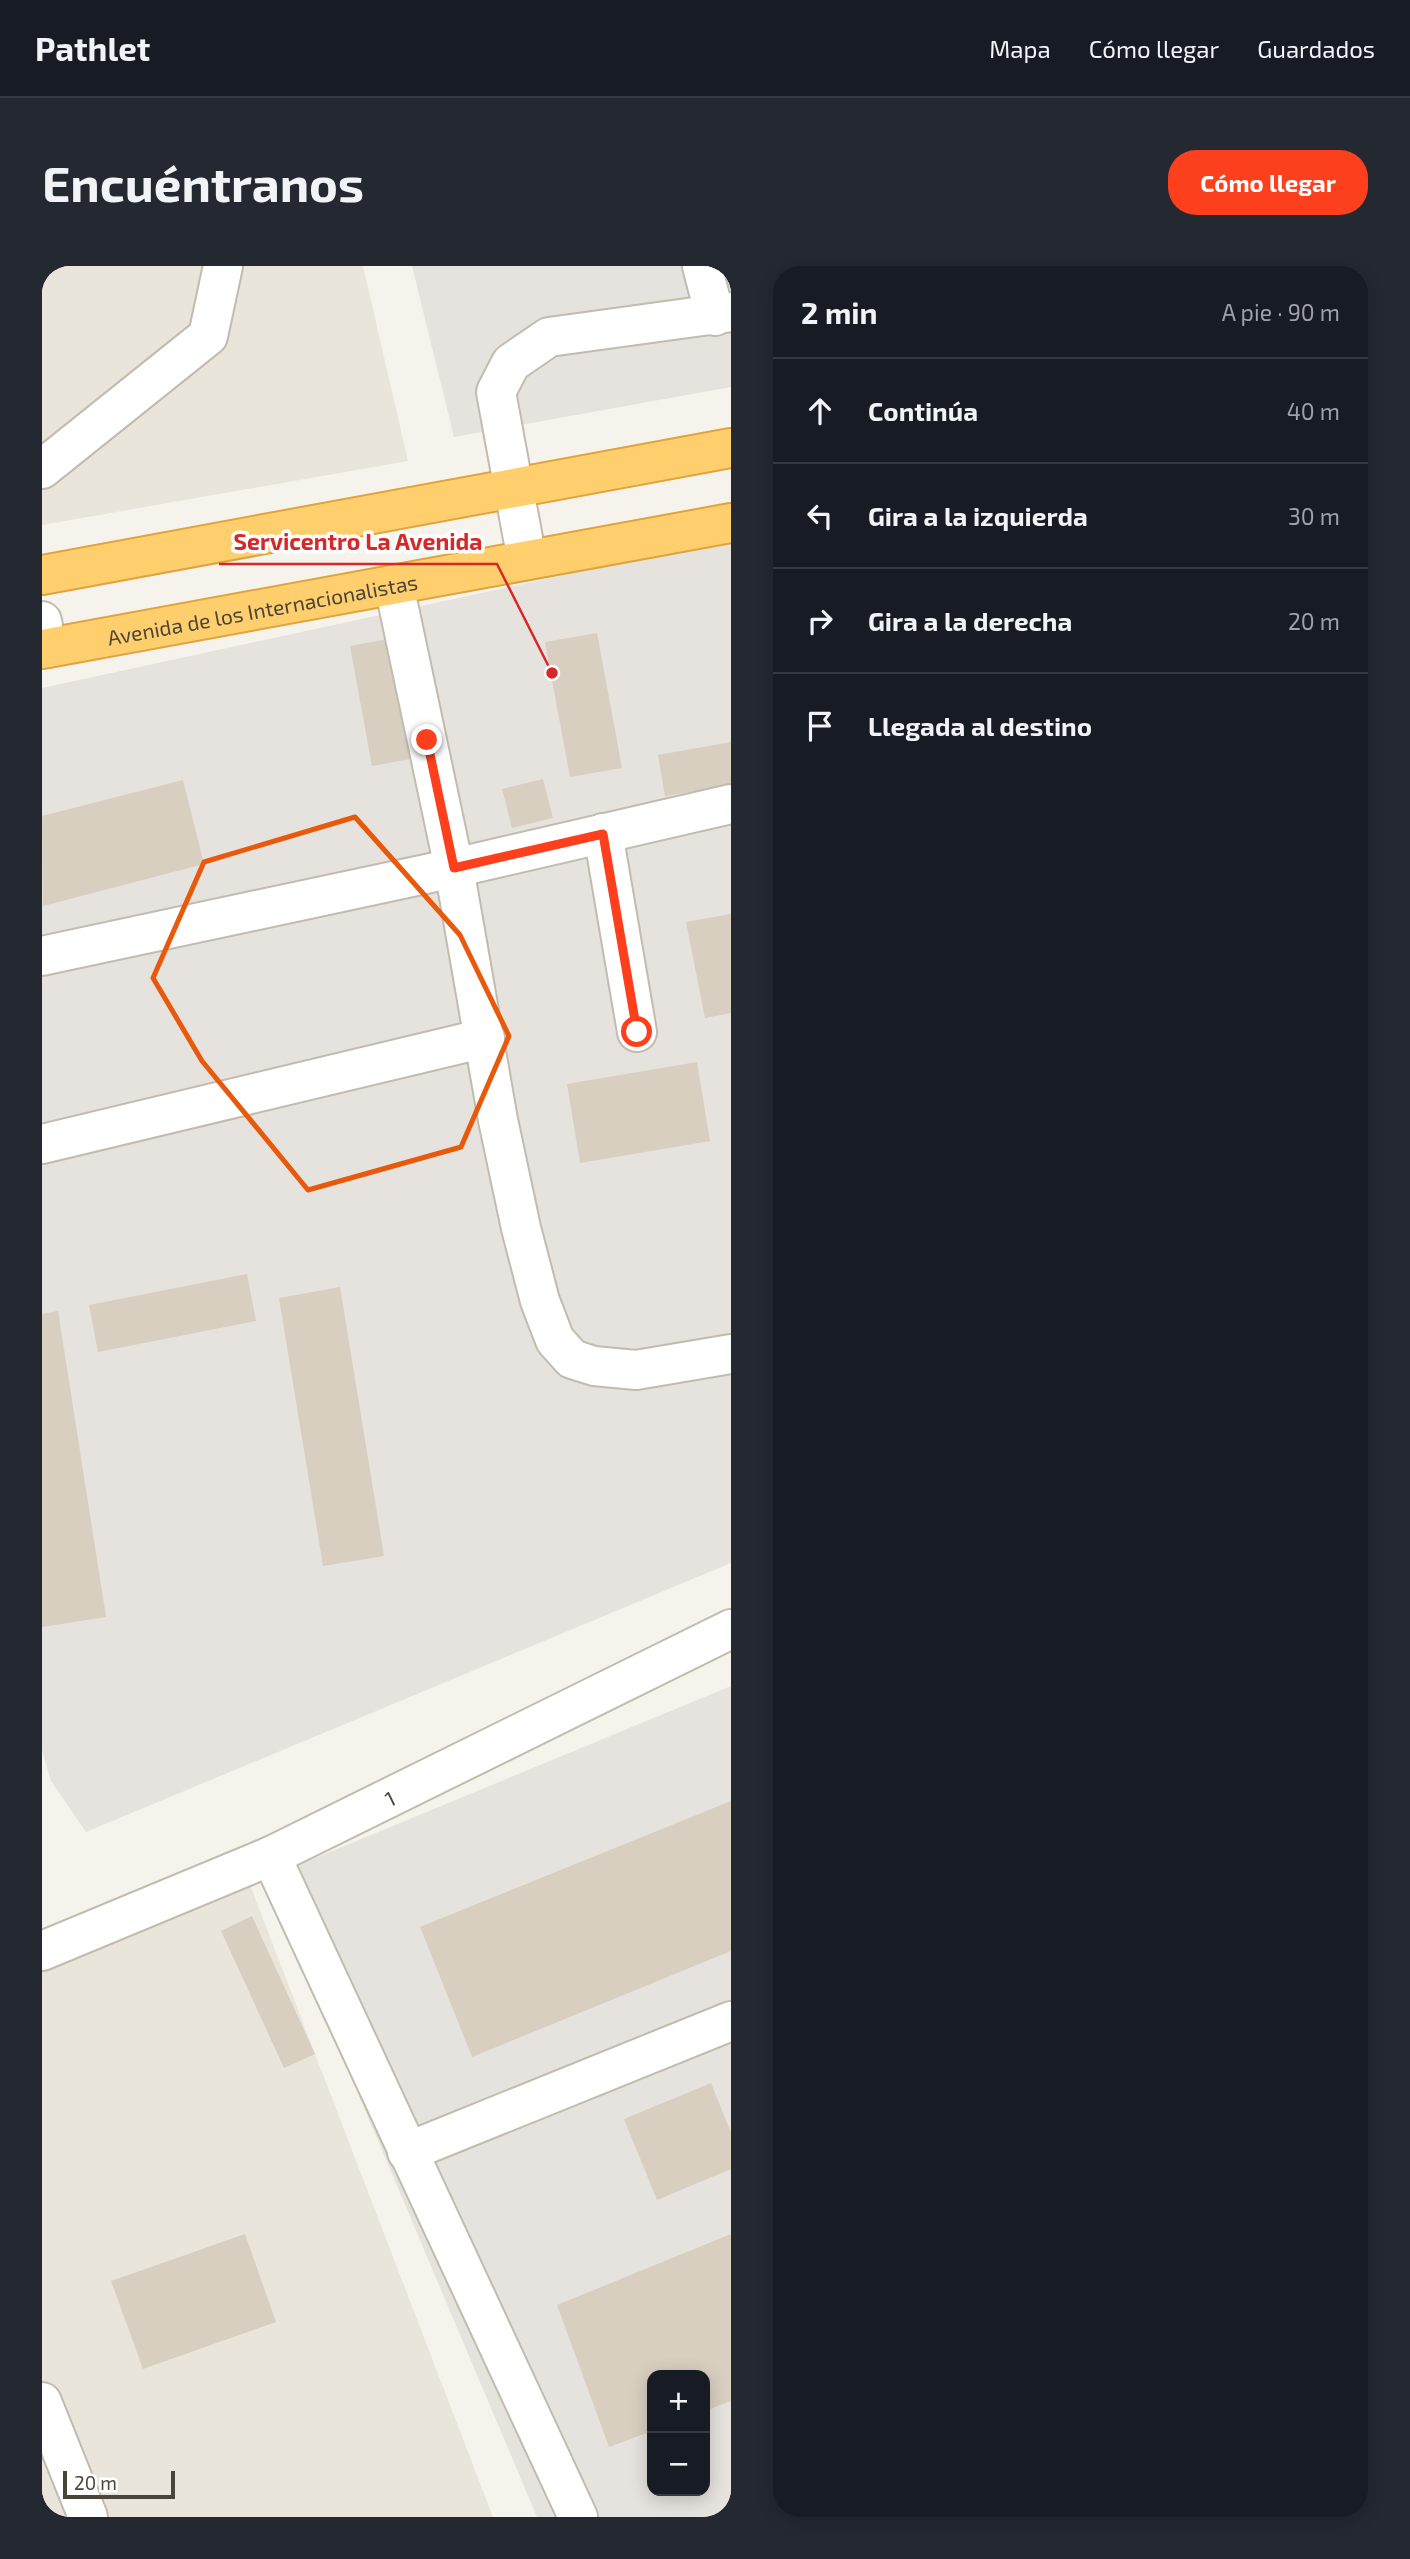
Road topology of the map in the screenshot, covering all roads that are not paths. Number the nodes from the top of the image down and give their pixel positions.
1 (223, 266) edge
2 (702, 266) edge
3 (723, 314) edge
4 (731, 448) edge
5 (42, 469) edge
6 (514, 488) junction
7 (731, 523) edge
8 (527, 560) junction
9 (42, 575) edge
10 (394, 585) junction
11 (44, 639) edge
12 (731, 804) edge
13 (603, 834) junction
14 (454, 868) junction
15 (42, 956) edge
16 (637, 1032) dead end
17 (485, 1038) junction
18 (42, 1144) edge
19 (731, 1354) edge
20 (731, 1629) edge
21 (271, 1856) junction
22 (42, 1951) edge
23 (731, 2021) edge
24 (407, 2152) junction
25 (42, 2402) edge
26 (88, 2517) edge
27 (578, 2517) edge

1 - 5 street
2 - 3 street
3 - 6 street
4 - 6 highway
6 - 8 street
6 - 9 highway
7 - 8 highway, Avenida de los Internacionalistas
8 - 10 highway, Avenida de los Internacionalistas
10 - 11 highway, Avenida de los Internacionalistas
10 - 14 street
12 - 13 street
13 - 14 street
13 - 16 street
14 - 15 street
14 - 17 street
17 - 18 street
17 - 19 street
20 - 21 street, 1
21 - 22 street, 1
21 - 24 street
23 - 24 street
24 - 27 street
25 - 26 street

